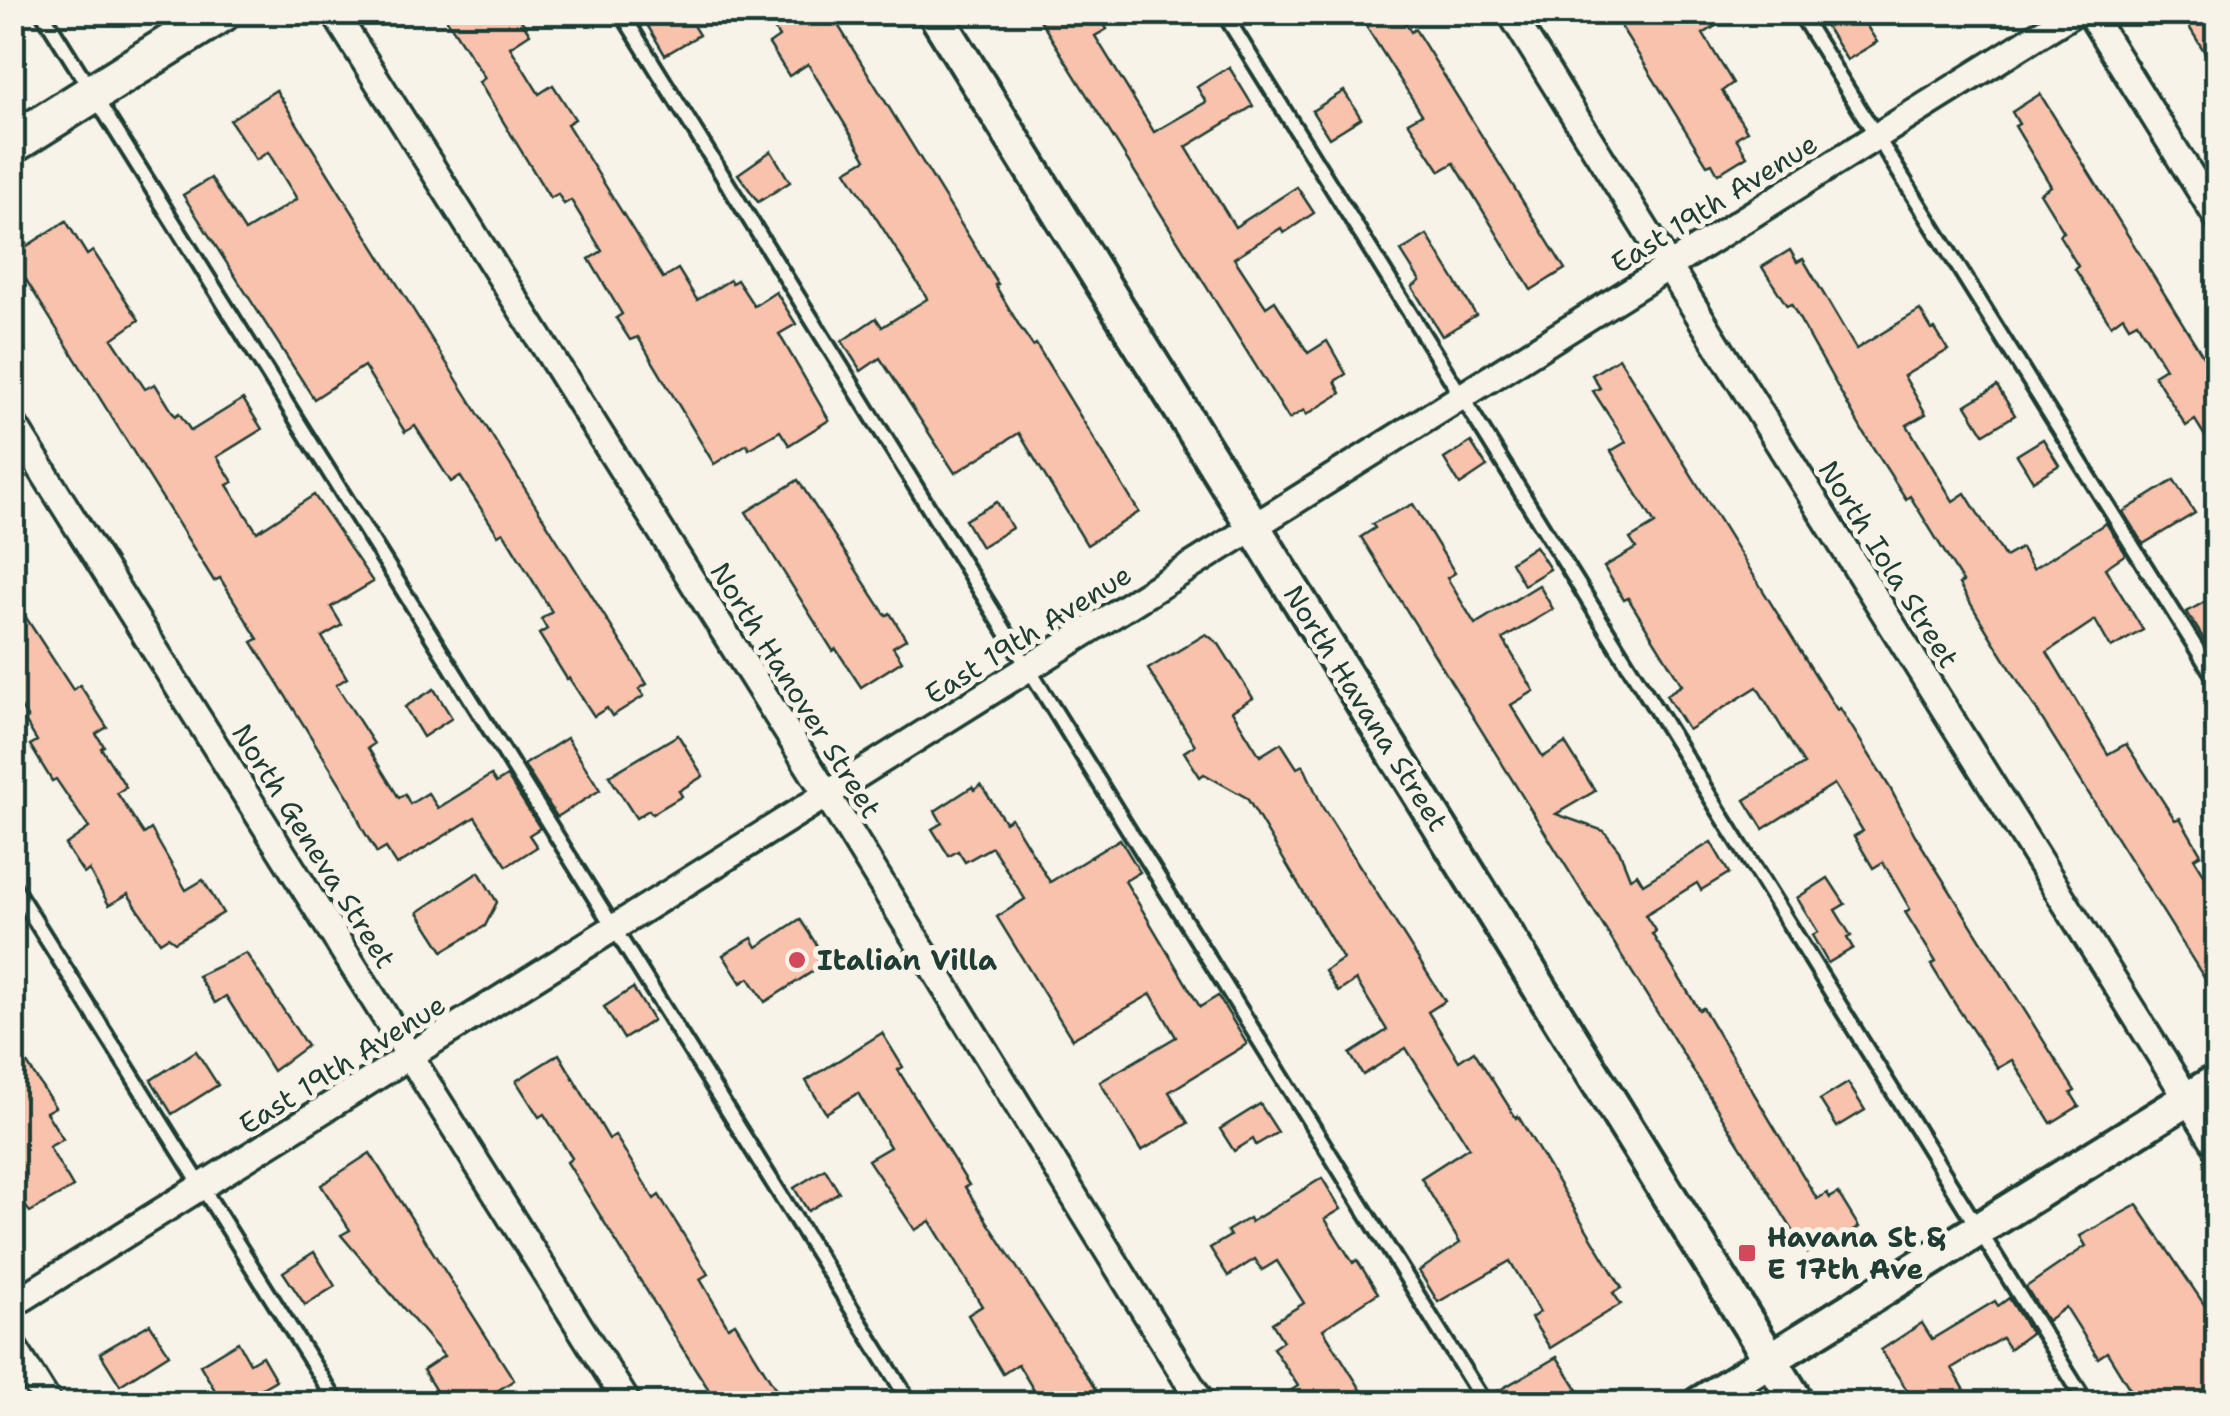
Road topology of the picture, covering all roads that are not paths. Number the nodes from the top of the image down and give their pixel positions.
1 (42, 12) edge
2 (222, 12) edge
3 (334, 12) edge
4 (621, 12) edge
5 (934, 12) edge
6 (1223, 12) edge
7 (1510, 12) edge
8 (1799, 12) edge
9 (2075, 12) edge
10 (2089, 12) edge
11 (93, 93) junction
12 (1876, 138) junction
13 (12, 144) edge
14 (2218, 220) edge
15 (1668, 268) junction
16 (1461, 398) junction
17 (12, 422) edge
18 (1254, 528) junction
19 (1027, 670) junction
20 (2218, 683) edge
21 (826, 795) junction
22 (12, 884) edge
23 (613, 930) junction
24 (410, 1056) junction
25 (2218, 1080) edge
26 (2187, 1099) junction
27 (2218, 1148) edge
28 (204, 1187) junction
29 (1978, 1229) junction
30 (12, 1305) edge
31 (12, 1345) edge
32 (1770, 1359) junction
33 (49, 1404) edge
34 (338, 1404) edge
35 (628, 1404) edge
36 (911, 1404) edge
37 (1202, 1404) edge
38 (1485, 1404) edge
39 (1699, 1404) edge
40 (1798, 1404) edge
41 (2087, 1404) edge

1 - 11 lane
2 - 11 main road
3 - 21 street, North Hanover Street
4 - 19 lane
5 - 18 street, North Havana Street
6 - 16 lane
7 - 15 street, North Iola Street
8 - 12 lane
9 - 12 street, East 19th Avenue
10 - 14 street
11 - 13 main road
11 - 23 lane
12 - 15 street, East 19th Avenue
12 - 20 lane
15 - 16 street, East 19th Avenue
15 - 26 street, North Iola Street
16 - 18 street, East 19th Avenue
16 - 29 lane
17 - 24 street, North Geneva Street
18 - 19 street, East 19th Avenue
18 - 32 street, North Havana Street
19 - 21 street, East 19th Avenue
19 - 38 lane
21 - 23 street, East 19th Avenue
21 - 37 street, North Hanover Street
22 - 28 lane
23 - 24 street, East 19th Avenue
23 - 36 lane
24 - 28 street, East 19th Avenue
24 - 35 street, North Geneva Street
25 - 26 street
26 - 27 street, North Iola Street
26 - 29 street
28 - 30 street, East 19th Avenue
28 - 34 lane
29 - 32 street
29 - 41 lane
31 - 33 street
32 - 39 street
32 - 40 street, North Havana Street

